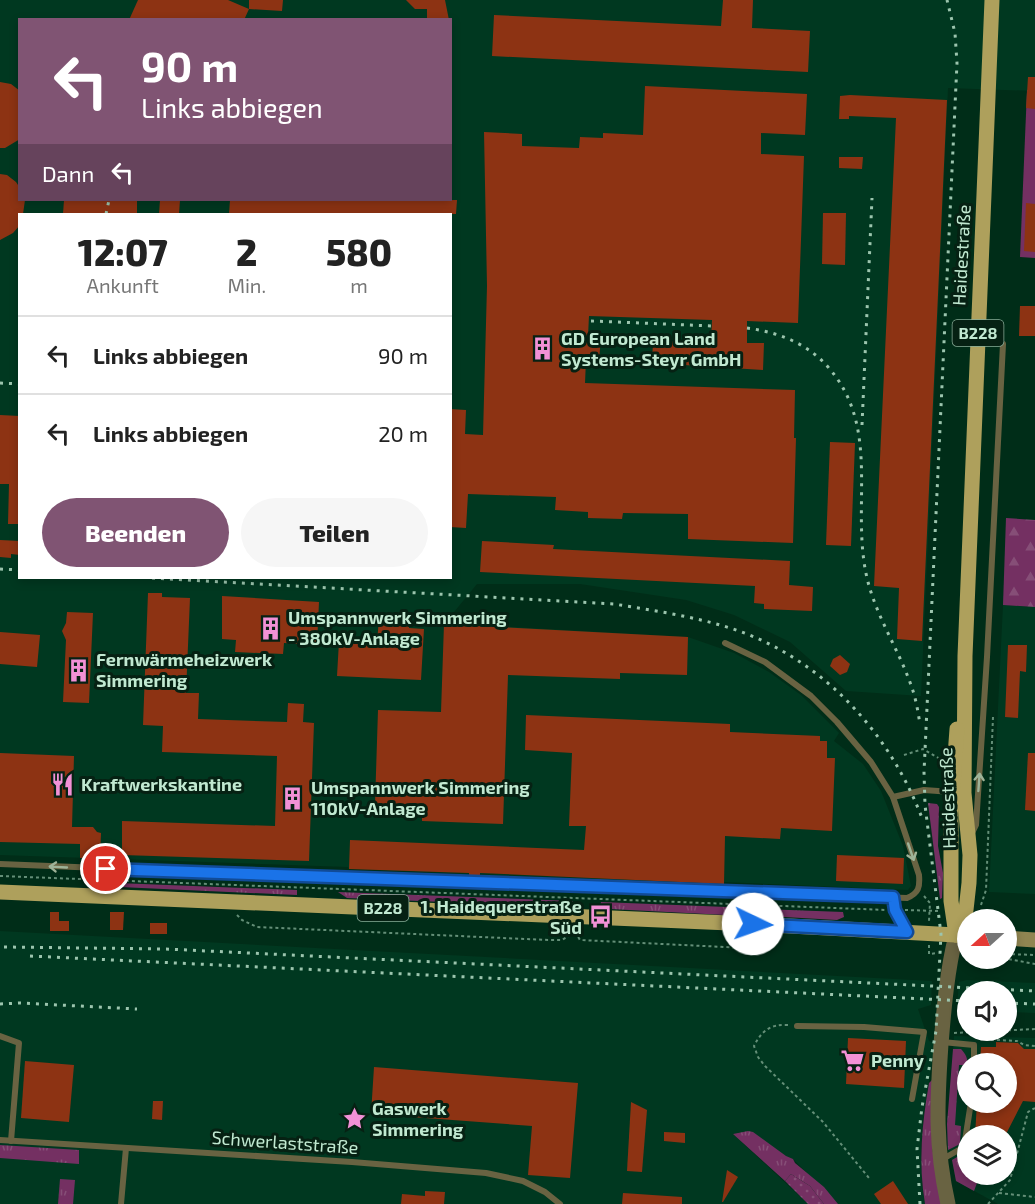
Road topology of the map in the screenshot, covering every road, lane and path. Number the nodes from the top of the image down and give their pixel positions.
1 (992, 0) edge
2 (1003, 344) dead end
3 (725, 643) dead end
4 (904, 755) dead end
5 (943, 761) dead end
6 (958, 792) junction
7 (893, 797) junction
8 (969, 838) junction
9 (0, 864) edge
10 (0, 876) edge
11 (0, 892) edge
12 (893, 897) junction
13 (225, 901) junction
14 (966, 909) edge
15 (895, 910) junction
16 (930, 911) junction
17 (939, 911) dead end
18 (577, 916) junction
19 (957, 920) edge
20 (929, 924) dead end
21 (575, 932) junction
22 (907, 932) junction
23 (957, 936) edge
24 (1017, 939) edge
25 (929, 940) dead end
26 (1035, 940) edge
27 (745, 948) dead end
28 (941, 953) dead end
29 (1017, 954) edge
30 (957, 955) edge
31 (1035, 955) edge
32 (1017, 961) edge
33 (1035, 964) edge
34 (797, 1026) joint
35 (1035, 1029) edge
36 (938, 1033) junction
37 (0, 1036) edge
38 (1017, 1041) edge
39 (1035, 1046) edge
40 (974, 1053) edge
41 (912, 1099) dead end
42 (1035, 1108) edge
43 (969, 1113) edge
44 (0, 1140) edge
45 (11, 1141) junction
46 (126, 1148) junction
47 (940, 1160) junction
48 (869, 1178) dead end
49 (999, 1192) junction
50 (1035, 1197) edge
51 (949, 1201) edge
52 (122, 1204) edge
53 (560, 1204) edge
54 (988, 1204) edge

1 - 6 main road, Haidestraße / B228
8 -> 2 lane
3 - 7 lane
4 - 5 path
6 - 7 lane
6 - 8 main road, Haidestraße / B228
6 - 19 main road, Haidestraße / B228
7 -> 12 lane
8 - 14 main road, Haidestraße / B228
12 -> 9 lane
10 - 15 path
11 - 13 main road, B228
12 - 15 lane
13 - 18 main road, B228
13 - 21 path
15 - 16 path
15 - 22 lane
16 - 17 path
16 - 20 path
18 - 21 path
18 - 22 main road, B228
21 - 27 path
22 - 23 main road, B228
24 - 26 main road
25 - 28 path
29 - 31 path
30 - 36 street, Haidestraße
32 - 33 path
34 - 36 lane
34 - 48 path
35 - 36 path
36 - 40 lane
36 - 41 lane
36 - 47 street, Haidestraße
37 - 45 lane
38 - 39 path
42 - 49 path
43 - 47 lane
44 - 45 lane, Schwerlaststraße
45 - 46 lane, Schwerlaststraße
46 - 52 lane
46 - 53 lane, Schwerlaststraße
47 - 51 street, Haidestraße
49 - 50 path
49 - 54 path

